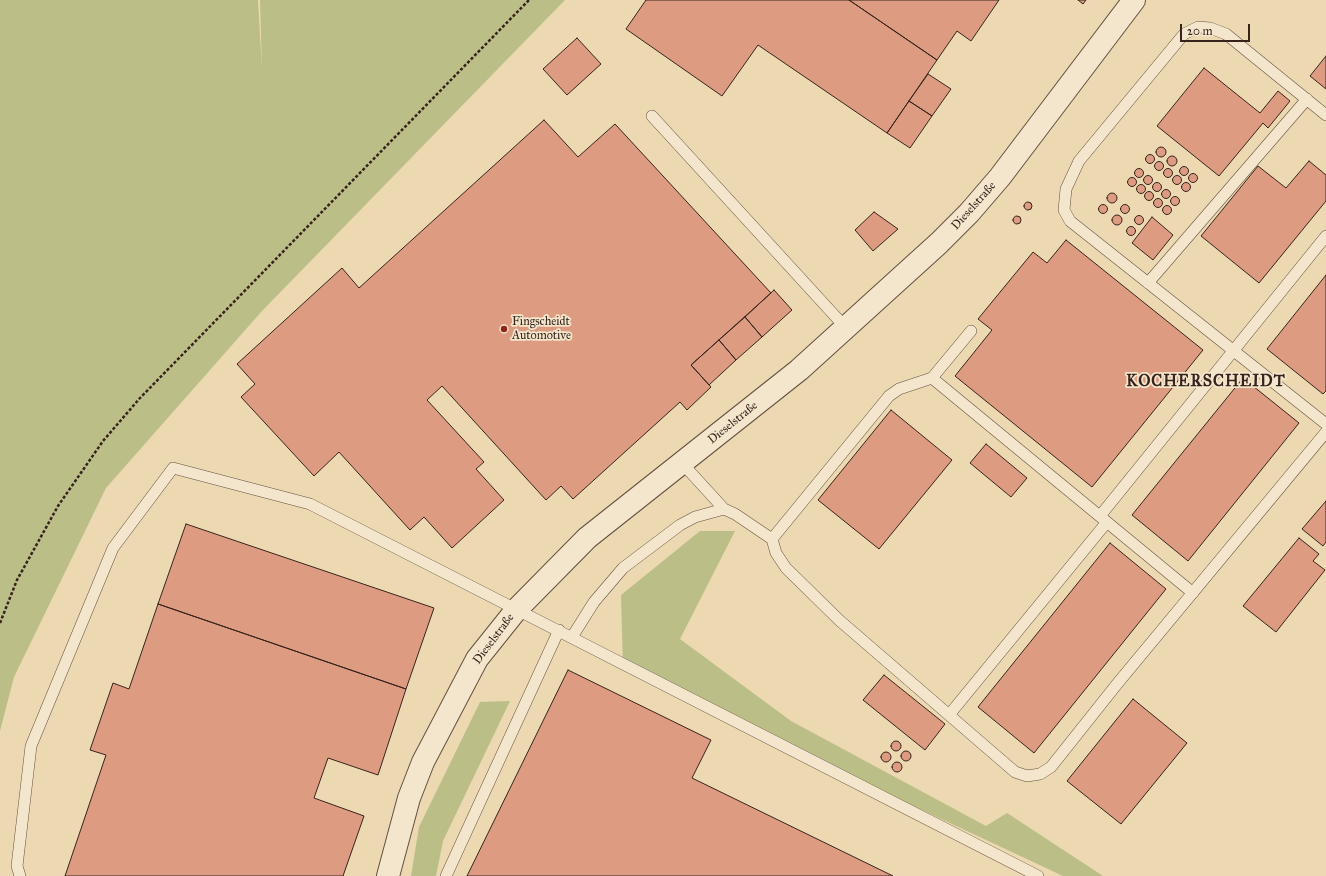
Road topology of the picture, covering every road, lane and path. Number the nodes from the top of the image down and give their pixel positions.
1 (529, 0) edge
2 (1134, 0) edge
3 (1307, 99) junction
4 (1326, 114) edge
5 (652, 116) dead end
6 (1326, 236) edge
7 (1148, 283) junction
8 (846, 328) junction
9 (971, 331) dead end
10 (1234, 350) junction
11 (932, 378) junction
12 (1326, 424) edge
13 (1326, 432) edge
14 (682, 464) junction
15 (724, 509) junction
16 (1104, 519) junction
17 (772, 539) junction
18 (1193, 593) junction
19 (517, 609) junction
20 (0, 623) edge
21 (559, 630) junction
22 (572, 637) junction
23 (949, 715) junction
24 (20, 876) edge
25 (388, 876) edge
26 (446, 876) edge
27 (1038, 876) edge

1 - 20 path
2 - 8 street, Dieselstraße
3 - 4 lane
3 - 7 lane
3 - 7 lane
5 - 8 lane
6 - 10 lane
7 - 10 lane
8 - 14 street, Dieselstraße
9 - 11 lane
10 - 12 lane
10 - 16 lane
11 - 16 lane
11 - 17 lane
13 - 18 lane
14 - 15 lane
14 - 19 street, Dieselstraße
15 - 17 lane
15 - 22 lane
16 - 18 lane
16 - 23 lane
17 - 23 lane
18 - 23 lane
19 - 21 lane
19 - 24 lane
19 - 25 street, Dieselstraße
21 - 22 lane
21 - 26 lane
22 - 27 lane

